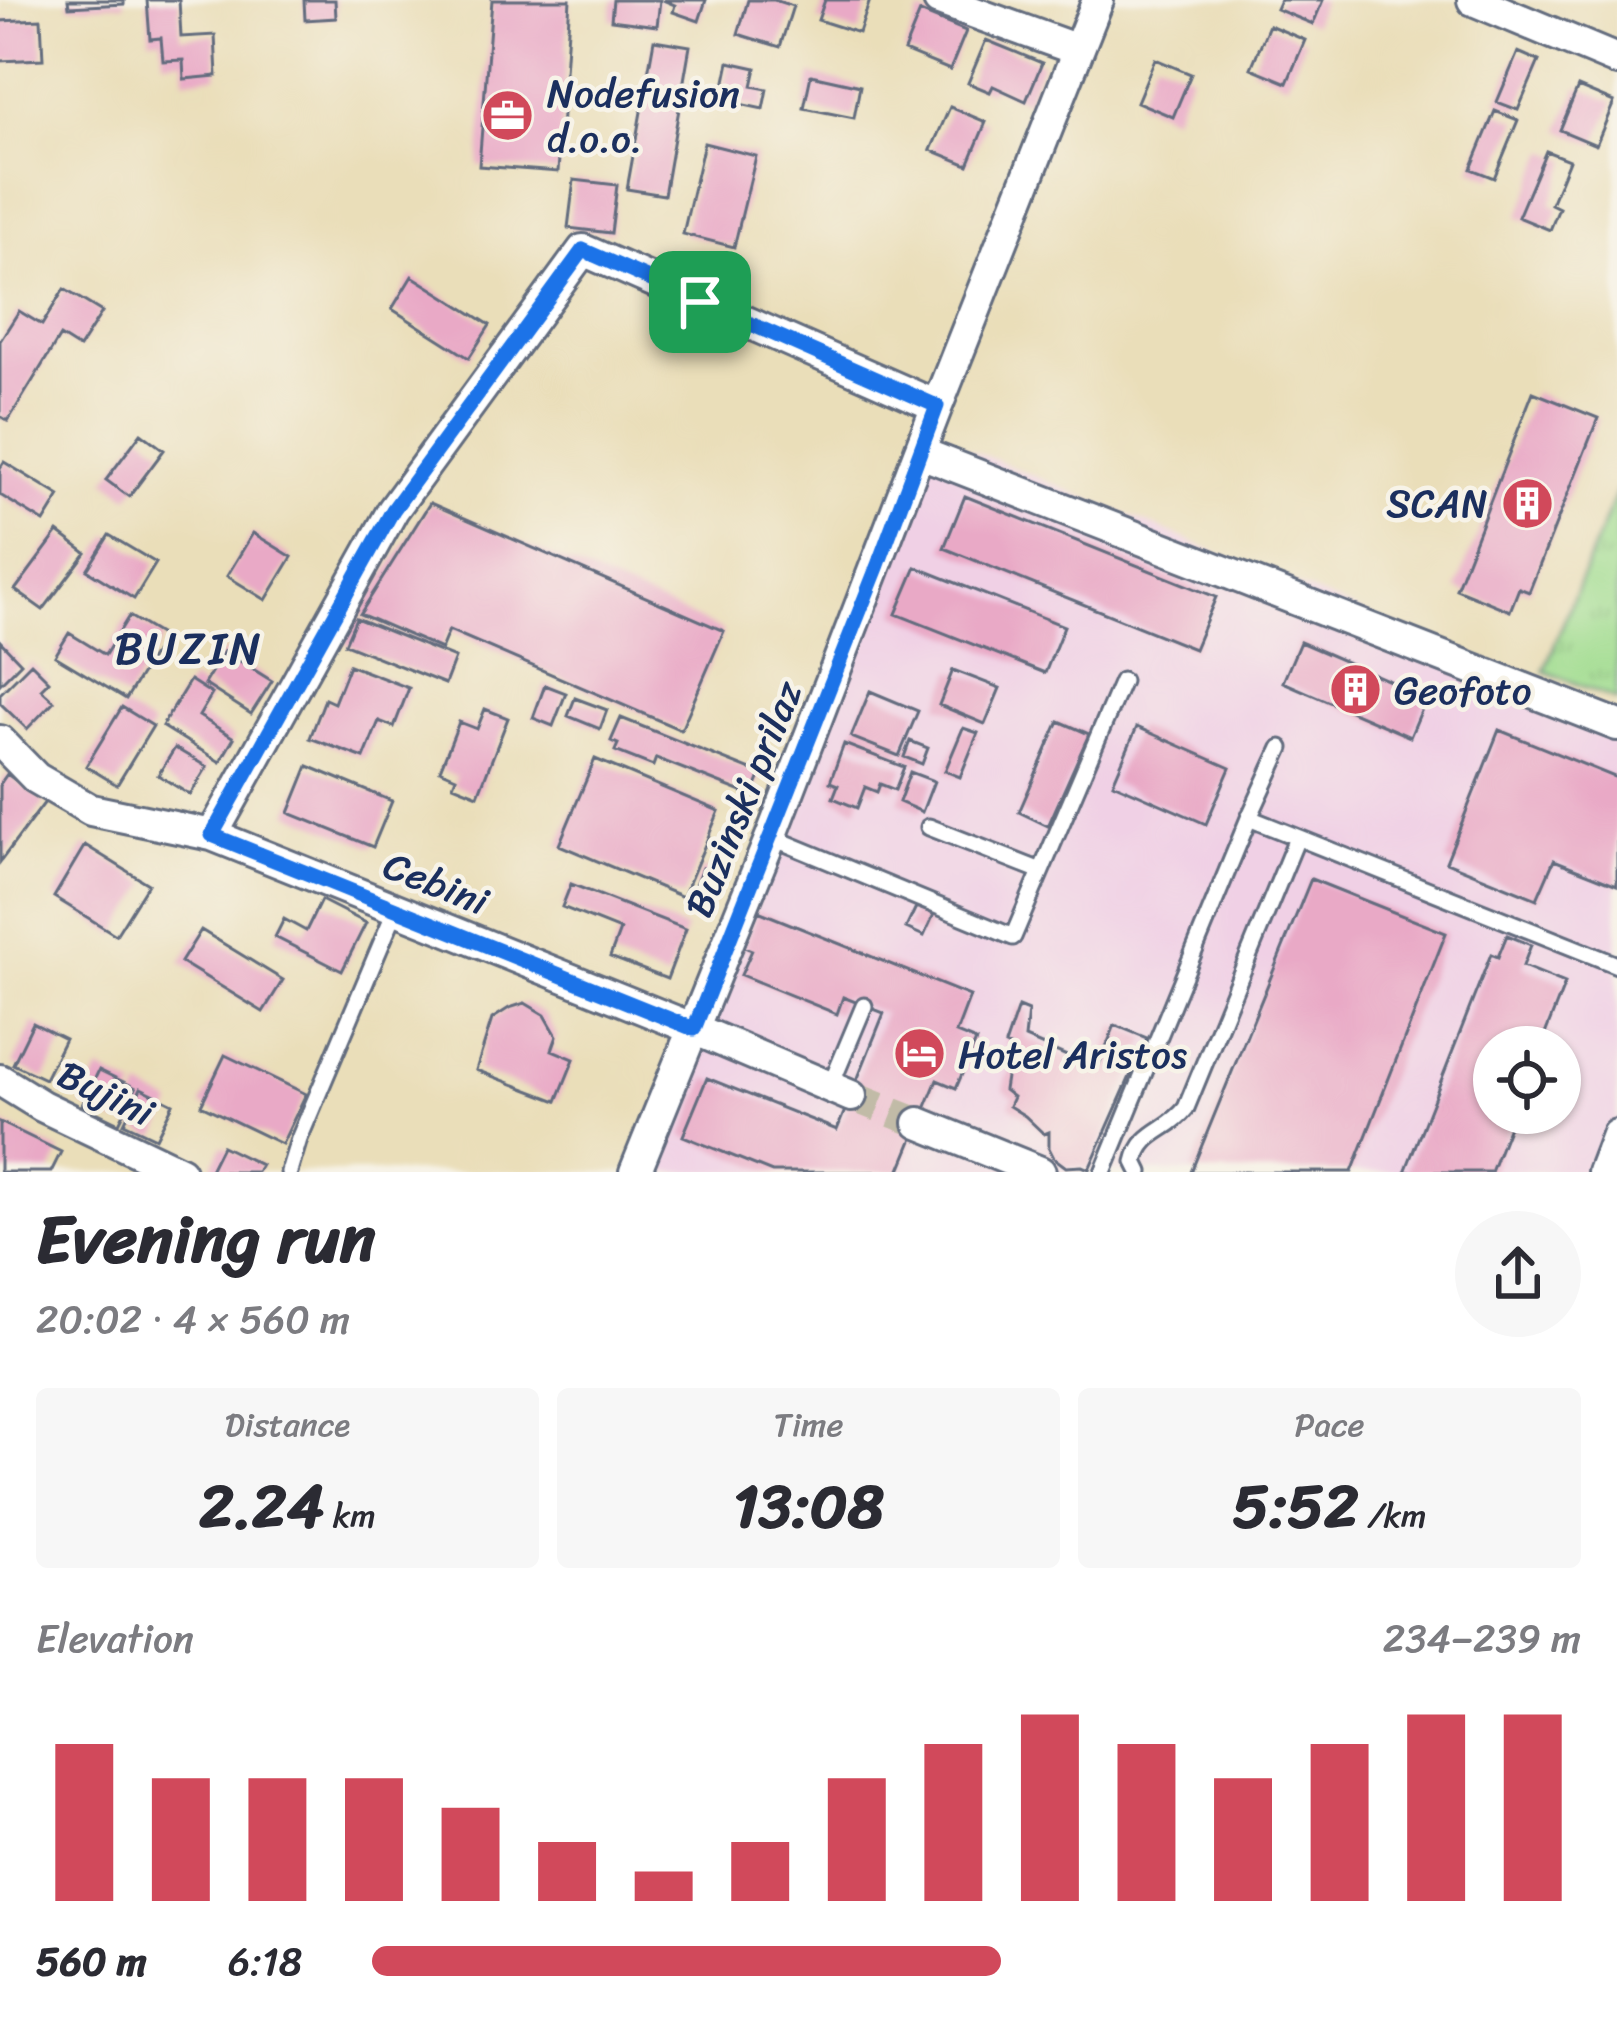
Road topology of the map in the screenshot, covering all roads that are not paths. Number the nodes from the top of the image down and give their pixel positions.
1 (939, 0) edge
2 (1098, 0) edge
3 (1473, 0) edge
4 (1078, 50) junction
5 (1617, 59) edge
6 (937, 406) junction
7 (921, 453) junction
8 (1122, 681) dead end
9 (1617, 725) edge
10 (0, 741) edge
11 (1280, 748) dead end
12 (1249, 818) junction
13 (928, 827) dead end
14 (212, 835) junction
15 (771, 837) junction
16 (1297, 838) junction
17 (1040, 871) junction
18 (395, 909) junction
19 (1617, 965) edge
20 (865, 1006) dead end
21 (694, 1029) junction
22 (0, 1080) edge
23 (841, 1091) joint
24 (920, 1123) tunnel mouth
25 (1617, 1135) edge
26 (645, 1169) edge
27 (1028, 1170) edge
28 (180, 1172) edge
29 (289, 1172) edge
30 (1103, 1172) edge
31 (1140, 1172) edge
32 (1603, 1172) edge

1 - 4 street
2 - 4 street, Buzinski prilaz
3 - 5 street
4 - 6 street, Buzinski prilaz
6 - 7 street, Buzinski prilaz
6 - 14 street
7 - 9 street
7 - 15 street, Buzinski prilaz
8 - 17 lane
10 - 14 street, Cebini
11 - 12 lane
12 - 16 lane
12 - 30 lane
13 - 17 lane
14 - 18 street, Cebini
15 - 17 lane
15 - 21 street, Buzinski prilaz
16 - 19 lane
16 - 31 lane
18 - 21 street, Cebini
18 - 29 lane
20 - 23 lane
21 - 23 street, Cebini
21 - 26 street, Buzinski prilaz
22 - 28 street, Bujini
24 - 27 street
25 - 32 street

